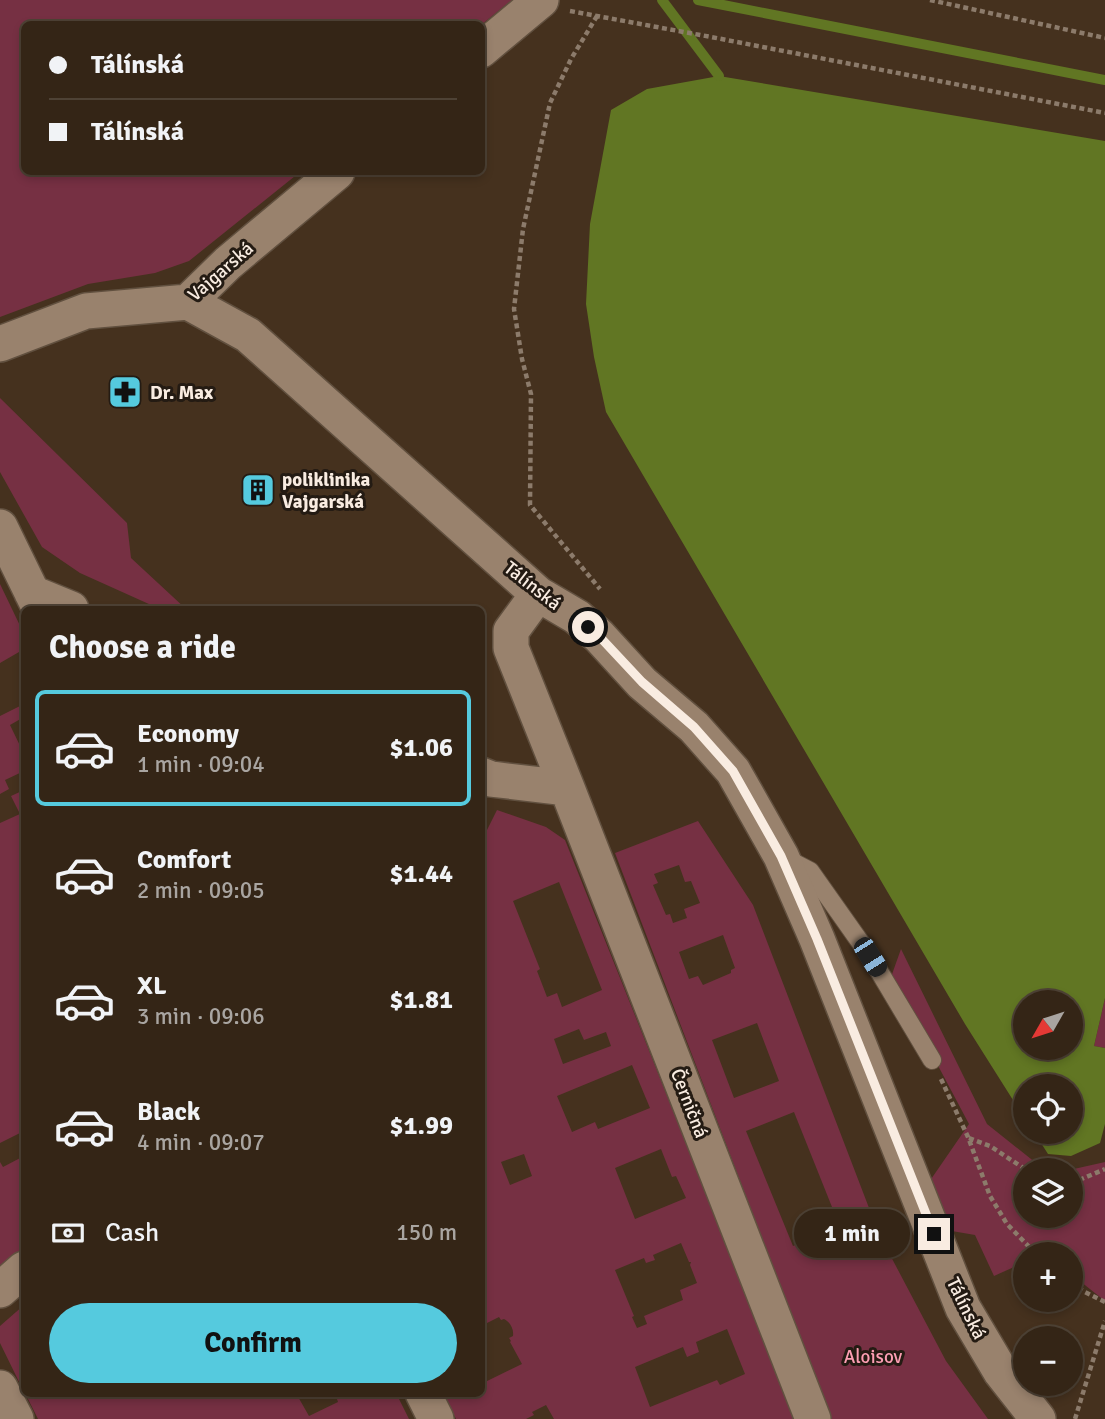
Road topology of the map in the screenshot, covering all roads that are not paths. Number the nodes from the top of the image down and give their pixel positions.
1 (538, 3) edge
2 (485, 47) edge
3 (333, 175) edge
4 (188, 302) junction
5 (0, 344) edge
6 (0, 527) edge
7 (538, 594) junction
8 (36, 601) edge
9 (58, 606) edge
10 (485, 777) edge
11 (567, 788) junction
12 (781, 856) junction
13 (932, 1060) road end
14 (21, 1272) edge
15 (0, 1290) edge
16 (0, 1388) edge
17 (425, 1397) edge
18 (16, 1419) edge
19 (436, 1419) edge
20 (813, 1419) edge
21 (1038, 1419) edge

1 - 2 street
3 - 4 street, Vajgarská
4 - 5 street, Vajgarská
4 - 7 street, Tálínská
6 - 8 street
7 - 11 street, Černičná
7 - 12 street, Tálínská
8 - 9 street
10 - 11 street
11 - 20 street, Černičná
12 - 13 lane
12 - 21 street, Tálínská
14 - 15 street
16 - 18 street
17 - 19 street

